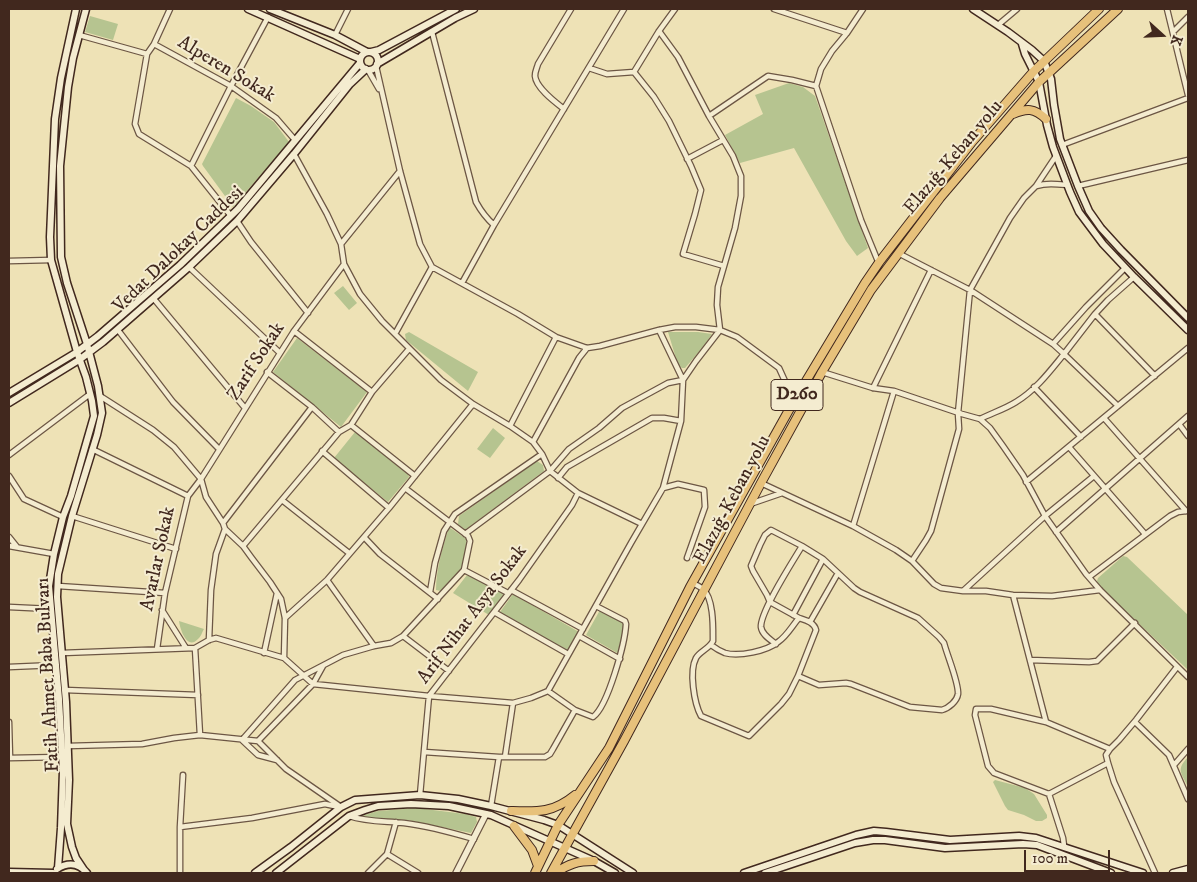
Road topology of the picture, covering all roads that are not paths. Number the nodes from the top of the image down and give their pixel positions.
1 (76, 9) edge
2 (86, 9) edge
3 (170, 9) edge
4 (248, 9) edge
5 (270, 9) edge
6 (348, 9) edge
7 (453, 9) edge
8 (474, 9) edge
9 (571, 9) edge
10 (624, 9) edge
11 (676, 9) edge
12 (774, 9) edge
13 (863, 9) edge
14 (973, 9) edge
15 (1017, 9) edge
16 (1099, 9) edge
17 (1118, 9) edge
18 (1167, 9) edge
19 (282, 11) edge
20 (268, 17) junction
21 (1188, 17) edge
22 (998, 25) junction
23 (659, 31) junction
24 (432, 32) junction
25 (1174, 32) junction
26 (847, 33) junction
27 (80, 35) junction
28 (335, 36) junction
29 (154, 44) junction
30 (1022, 44) junction
31 (369, 52) junction
32 (147, 54) junction
33 (360, 61) junction
34 (1044, 61) junction
35 (377, 65) junction
36 (588, 68) junction
37 (367, 69) junction
38 (1034, 71) junction
39 (634, 72) junction
40 (1049, 73) junction
41 (1040, 82) junction
42 (231, 86) junction
43 (816, 86) junction
44 (382, 95) junction
45 (1188, 96) edge
46 (564, 109) junction
47 (1011, 115) junction
48 (709, 116) junction
49 (1046, 119) junction
50 (295, 140) junction
51 (723, 140) junction
52 (1062, 144) junction
53 (294, 154) junction
54 (1056, 156) junction
55 (688, 159) junction
56 (1188, 160) edge
57 (192, 166) junction
58 (400, 171) junction
59 (1067, 185) junction
60 (1036, 186) junction
61 (1078, 186) junction
62 (231, 216) junction
63 (238, 221) junction
64 (494, 225) junction
65 (341, 244) junction
66 (898, 253) junction
67 (51, 260) junction
68 (9, 261) edge
69 (880, 261) junction
70 (344, 264) junction
71 (724, 266) junction
72 (189, 267) junction
73 (432, 267) junction
74 (1126, 268) junction
75 (931, 270) junction
76 (1134, 277) junction
77 (462, 283) junction
78 (970, 290) junction
79 (154, 299) junction
80 (308, 314) junction
81 (1095, 314) junction
82 (1188, 318) edge
83 (118, 330) junction
84 (659, 330) junction
85 (720, 330) junction
86 (1188, 330) edge
87 (294, 331) junction
88 (395, 334) junction
89 (556, 337) junction
90 (87, 344) junction
91 (1053, 344) junction
92 (587, 348) junction
93 (1188, 348) edge
94 (409, 349) junction
95 (77, 352) junction
96 (89, 353) junction
97 (280, 354) junction
98 (1064, 354) junction
99 (79, 360) junction
100 (267, 372) junction
101 (822, 372) junction
102 (1155, 376) junction
103 (683, 380) junction
104 (873, 388) junction
105 (1034, 388) junction
106 (372, 392) junction
107 (894, 392) junction
108 (9, 393) edge
109 (90, 394) junction
110 (100, 396) junction
111 (794, 401) junction
112 (9, 403) edge
113 (473, 404) junction
114 (1118, 406) junction
115 (312, 407) junction
116 (245, 408) junction
117 (958, 413) junction
118 (1188, 416) edge
119 (1104, 418) junction
120 (980, 419) junction
121 (681, 421) junction
122 (1179, 424) junction
123 (351, 425) junction
124 (510, 426) junction
125 (339, 432) junction
126 (1188, 436) edge
127 (1081, 437) junction
128 (533, 442) junction
129 (1068, 447) junction
130 (92, 449) junction
131 (219, 449) junction
132 (322, 451) junction
133 (542, 454) junction
134 (9, 455) edge
135 (1140, 458) junction
136 (550, 471) junction
137 (9, 476) edge
138 (415, 476) junction
139 (1094, 476) junction
140 (558, 478) junction
141 (201, 479) junction
142 (761, 482) junction
143 (1026, 482) junction
144 (405, 488) junction
145 (663, 488) junction
146 (1105, 488) junction
147 (578, 493) junction
148 (782, 493) junction
149 (188, 496) junction
150 (282, 500) junction
151 (749, 504) junction
152 (389, 508) junction
153 (1187, 510) edge
154 (72, 516) junction
155 (1045, 516) junction
156 (63, 517) junction
157 (450, 522) junction
158 (642, 524) junction
159 (224, 526) junction
160 (853, 526) junction
161 (1056, 532) junction
162 (465, 534) junction
163 (1145, 534) junction
164 (9, 537) edge
165 (364, 537) junction
166 (9, 546) edge
167 (243, 546) junction
168 (802, 546) junction
169 (17, 547) junction
170 (176, 549) junction
171 (349, 553) junction
172 (54, 554) junction
173 (686, 558) dead end
174 (823, 559) junction
175 (912, 561) junction
176 (464, 570) junction
177 (838, 573) junction
178 (1089, 577) junction
179 (327, 580) junction
180 (692, 584) junction
181 (58, 586) junction
182 (704, 590) junction
183 (963, 590) junction
184 (1100, 590) junction
185 (277, 592) junction
186 (430, 592) junction
187 (509, 592) junction
188 (165, 593) junction
189 (1013, 595) junction
190 (438, 599) junction
191 (770, 602) junction
192 (596, 606) junction
193 (9, 607) edge
194 (51, 609) junction
195 (162, 610) junction
196 (494, 612) junction
197 (793, 615) junction
198 (286, 618) junction
199 (799, 618) junction
200 (810, 622) junction
201 (1135, 623) junction
202 (583, 629) junction
203 (403, 636) junction
204 (579, 636) junction
205 (210, 640) junction
206 (776, 644) junction
207 (711, 645) junction
208 (374, 646) junction
209 (186, 648) junction
210 (195, 648) junction
211 (156, 649) junction
212 (62, 653) junction
213 (264, 653) junction
214 (568, 654) junction
215 (284, 658) junction
216 (620, 659) junction
217 (1030, 660) junction
218 (56, 665) junction
219 (324, 665) junction
220 (1177, 667) junction
221 (9, 668) edge
222 (449, 671) junction
223 (303, 676) junction
224 (798, 676) junction
225 (1188, 677) edge
226 (313, 684) junction
227 (65, 690) junction
228 (548, 691) junction
229 (198, 695) junction
230 (429, 696) junction
231 (513, 703) junction
232 (575, 710) junction
233 (9, 722) edge
234 (1046, 722) junction
235 (1134, 722) junction
236 (200, 735) junction
237 (242, 740) junction
238 (258, 741) junction
239 (68, 746) junction
240 (1110, 749) junction
241 (1188, 749) edge
242 (424, 752) junction
243 (62, 757) junction
244 (498, 757) junction
245 (505, 757) junction
246 (9, 758) edge
247 (276, 760) junction
248 (1108, 763) junction
249 (1174, 765) junction
250 (183, 775) dead end
251 (581, 791) junction
252 (1049, 794) junction
253 (420, 795) junction
254 (327, 798) junction
255 (1188, 799) edge
256 (325, 804) junction
257 (491, 806) junction
258 (341, 807) junction
259 (511, 811) junction
260 (486, 814) junction
261 (349, 816) junction
262 (396, 822) junction
263 (558, 825) junction
264 (514, 826) junction
265 (180, 827) junction
266 (573, 834) junction
267 (474, 839) junction
268 (550, 841) junction
269 (1064, 846) junction
270 (565, 849) junction
271 (387, 854) junction
272 (594, 861) junction
273 (1188, 869) edge
274 (537, 870) edge
275 (55, 871) edge
276 (9, 872) edge
277 (86, 872) edge
278 (91, 873) edge
279 (180, 873) edge
280 (255, 873) edge
281 (278, 873) edge
282 (368, 873) edge
283 (418, 873) edge
284 (456, 873) edge
285 (551, 873) edge
286 (556, 873) edge
287 (615, 873) edge
288 (633, 873) edge
289 (744, 873) edge
290 (764, 873) edge
291 (1111, 873) edge
292 (1142, 873) edge
293 (1155, 873) edge
294 (1173, 873) edge

1 - 67 main road, Fatih Ahmet Baba Bulvarı
2 - 27 main road, Fatih Ahmet Baba Bulvarı
3 - 29 street
4 - 20 main road
5 - 19 main road
6 - 28 street
7 - 31 main road
8 - 24 main road
9 - 46 street
10 - 36 street
11 - 23 street
12 - 26 street
13 - 26 street
14 - 22 main road
15 - 22 street
16 - 34 highway, Elazığ-Keban yolu / D260
17 - 40 highway, Elazığ-Keban yolu / D260
18 - 25 street
19 - 28 main road
20 - 33 main road
20 - 42 street
21 - 25 street
22 - 30 main road
23 - 39 street
23 - 48 street
24 - 35 main road
24 - 64 street
25 - 45 street
26 - 43 street
27 - 32 street, Alperen Sokak
27 - 90 main road, Fatih Ahmet Baba Bulvarı
28 - 31 main road
29 - 32 street, Alperen Sokak
29 - 42 street, Alperen Sokak
30 - 34 main road
30 - 38 main road
31 - 33 main road
31 - 35 main road
32 - 57 street
33 - 37 main road
33 - 50 main road, Vedat Dalokay Caddesi
34 - 38 highway, Elazığ-Keban yolu / D260
34 - 40 main road
35 - 37 main road
35 - 44 street
36 - 39 street
36 - 46 street
37 - 44 street
37 - 53 main road, Vedat Dalokay Caddesi
38 - 41 main road
38 - 69 highway, Elazığ-Keban yolu / D260
39 - 55 street
40 - 41 highway, Elazığ-Keban yolu / D260
40 - 52 main road
41 - 47 highway, Elazığ-Keban yolu / D260
41 - 49 main road
42 - 50 street, Alperen Sokak
42 - 57 street
43 - 48 street
43 - 69 street
44 - 58 street
45 - 52 street
46 - 64 street
47 - 49 highway
47 - 66 highway, Elazığ-Keban yolu / D260
48 - 51 street
49 - 54 main road
50 - 62 main road, Vedat Dalokay Caddesi
51 - 55 street
51 - 71 street
52 - 61 main road
53 - 63 main road, Vedat Dalokay Caddesi
53 - 65 street
54 - 59 main road
54 - 60 street
55 - 71 street
56 - 61 street
57 - 62 street
58 - 65 street
58 - 73 street
59 - 60 street
59 - 74 main road
60 - 78 street
61 - 82 main road
62 - 90 main road, Vedat Dalokay Caddesi
63 - 72 main road, Vedat Dalokay Caddesi
63 - 80 street
64 - 77 street
65 - 70 street
66 - 75 street
66 - 101 highway, Elazığ-Keban yolu / D260
67 - 68 street
67 - 95 main road, Fatih Ahmet Baba Bulvarı
69 - 111 highway, Elazığ-Keban yolu / D260
70 - 80 street, Zarif Sokak
70 - 88 street
71 - 85 street
72 - 79 main road, Vedat Dalokay Caddesi
72 - 97 street
73 - 77 street
73 - 88 street
74 - 76 main road
74 - 91 street
75 - 78 street
75 - 104 street
76 - 81 street
76 - 86 main road
77 - 89 street
78 - 91 street
78 - 117 street
79 - 83 main road, Vedat Dalokay Caddesi
79 - 116 street
80 - 87 street, Zarif Sokak
81 - 98 street
81 - 102 street
83 - 96 main road, Vedat Dalokay Caddesi
83 - 131 street
84 - 85 street
84 - 92 street
84 - 103 street
85 - 103 street
85 - 111 street
87 - 97 street, Zarif Sokak
87 - 106 street
88 - 94 street
89 - 92 street
89 - 124 street
90 - 95 main road, Vedat Dalokay Caddesi
90 - 96 main road, Fatih Ahmet Baba Bulvarı
91 - 98 street
92 - 128 street
93 - 102 street
94 - 106 street
94 - 113 street
95 - 99 main road, Fatih Ahmet Baba Bulvarı
95 - 108 main road, Vedat Dalokay Caddesi
96 - 99 main road, Vedat Dalokay Caddesi
96 - 110 main road, Fatih Ahmet Baba Bulvarı
97 - 100 street, Zarif Sokak
98 - 105 street
98 - 114 street
99 - 109 main road, Fatih Ahmet Baba Bulvarı
99 - 112 main road, Vedat Dalokay Caddesi
100 - 115 street
100 - 116 street, Zarif Sokak
101 - 104 street
101 - 142 highway, Elazığ-Keban yolu / D260
102 - 114 street
103 - 121 street
103 - 136 street
104 - 107 street
105 - 120 street
105 - 127 street
106 - 123 street
107 - 117 street
107 - 160 street
109 - 134 street
109 - 156 main road, Fatih Ahmet Baba Bulvarı
110 - 130 main road, Fatih Ahmet Baba Bulvarı
110 - 141 street
111 - 180 highway, Elazığ-Keban yolu / D260
113 - 124 street
113 - 138 street
114 - 119 street
115 - 125 street
115 - 159 street
116 - 131 street, Zarif Sokak
117 - 120 street
117 - 175 street
118 - 122 street
119 - 127 street
119 - 135 street
120 - 143 street
121 - 140 street
121 - 145 street
122 - 126 street
122 - 135 street
123 - 125 street
123 - 138 street
124 - 128 street
125 - 132 street
127 - 129 street
128 - 133 street
129 - 139 street
129 - 143 street
130 - 149 street
130 - 154 main road, Fatih Ahmet Baba Bulvarı
131 - 141 street, Zarif Sokak
132 - 150 street
132 - 152 street
133 - 136 street
133 - 157 street
135 - 146 street
135 - 153 street
136 - 140 street
136 - 162 street
137 - 156 street
138 - 144 street
139 - 146 street
139 - 155 street
140 - 147 street
141 - 149 street, Avarlar Sokak
141 - 159 street
142 - 148 street
142 - 151 highway, Elazığ-Keban yolu / D260
143 - 155 street
144 - 152 street
144 - 157 street
145 - 158 street
145 - 173 street
146 - 161 street
146 - 163 street
147 - 158 street
147 - 187 street, Arif Nihat Asya Sokak
148 - 151 street
148 - 160 street
149 - 170 street, Avarlar Sokak
150 - 167 street
150 - 171 street
151 - 182 highway, Elazığ-Keban yolu / D260
152 - 165 street
153 - 163 street
154 - 170 street
154 - 181 main road, Fatih Ahmet Baba Bulvarı
155 - 161 street
155 - 183 street
156 - 172 main road, Fatih Ahmet Baba Bulvarı
157 - 162 street
157 - 186 street
158 - 192 street
159 - 167 street
159 - 205 street
160 - 175 street
161 - 178 street
162 - 176 street
163 - 178 street
164 - 169 street
165 - 171 street
165 - 186 street
166 - 169 street
167 - 185 street
168 - 174 street
168 - 191 street
168 - 191 street
169 - 172 street
170 - 188 street, Avarlar Sokak
171 - 179 street
172 - 194 main road, Fatih Ahmet Baba Bulvarı
174 - 177 street
174 - 197 street
175 - 183 street
176 - 187 street
176 - 190 street
177 - 200 street
177 - 224 street
178 - 184 street
179 - 198 street
179 - 208 street
180 - 182 street
180 - 251 highway, Elazığ-Keban yolu / D260
181 - 188 street
181 - 212 main road, Fatih Ahmet Baba Bulvarı
182 - 207 street
182 - 266 highway, Elazığ-Keban yolu / D260
183 - 189 street
184 - 189 street
184 - 201 street
185 - 198 street
185 - 213 street
186 - 190 street
187 - 196 street, Arif Nihat Asya Sokak
187 - 202 street
188 - 195 street, Avarlar Sokak
189 - 217 street
190 - 203 street
191 - 197 street
191 - 206 street
192 - 202 street
192 - 216 street
193 - 194 street
194 - 218 main road, Fatih Ahmet Baba Bulvarı
195 - 209 street
195 - 211 street, Avarlar Sokak
196 - 214 street
196 - 222 street, Arif Nihat Asya Sokak
197 - 199 street
198 - 215 street
199 - 200 street
199 - 206 street
200 - 224 street
201 - 217 street
201 - 220 street
202 - 204 street
203 - 208 street
203 - 222 street
204 - 214 street
204 - 216 street
205 - 210 street
205 - 213 street
206 - 207 street
207 - 224 street
208 - 219 street
209 - 210 street
209 - 211 street
210 - 229 street
211 - 212 street
212 - 227 main road, Fatih Ahmet Baba Bulvarı
213 - 215 street
214 - 228 street
215 - 223 street
216 - 232 street
217 - 234 street
218 - 221 street
218 - 243 main road, Fatih Ahmet Baba Bulvarı
219 - 223 street
219 - 226 street
220 - 225 street
220 - 235 street
222 - 230 street, Arif Nihat Asya Sokak
223 - 226 street
223 - 237 street
226 - 230 street
226 - 238 street
227 - 229 street
227 - 239 main road, Fatih Ahmet Baba Bulvarı
228 - 231 street
228 - 232 street
229 - 236 street
230 - 231 street
230 - 242 street, Arif Nihat Asya Sokak
231 - 245 street
232 - 245 street
233 - 246 street
234 - 240 street
234 - 252 street
235 - 240 street
235 - 249 street
236 - 237 street
236 - 239 street
237 - 238 street
237 - 247 street
238 - 247 street
239 - 277 main road, Fatih Ahmet Baba Bulvarı
240 - 248 street
241 - 249 street
242 - 244 street
242 - 253 street, Arif Nihat Asya Sokak
243 - 246 street
243 - 275 main road, Fatih Ahmet Baba Bulvarı
244 - 245 street
244 - 257 street
247 - 254 street
248 - 252 street
248 - 293 street
249 - 255 street
250 - 265 street
251 - 259 highway
251 - 263 highway, Elazığ-Keban yolu / D260
252 - 269 street
253 - 257 main road
253 - 258 main road
254 - 256 street
254 - 258 street
256 - 258 street
256 - 265 street
257 - 259 main road
258 - 280 main road
259 - 263 main road
260 - 261 main road
260 - 264 main road
260 - 267 street
261 - 262 street
261 - 281 main road
262 - 267 street
262 - 271 street
263 - 266 main road
263 - 268 highway, Elazığ-Keban yolu / D260
264 - 268 main road
264 - 274 highway
265 - 279 street
266 - 270 highway, Elazığ-Keban yolu / D260
266 - 288 main road
267 - 284 street
268 - 270 main road
268 - 274 highway, Elazığ-Keban yolu / D260
269 - 289 main road
269 - 292 main road
270 - 272 main road
270 - 285 highway, Elazığ-Keban yolu / D260
271 - 282 street
271 - 283 street
272 - 286 highway
272 - 287 main road
273 - 294 main road
275 - 276 main road
275 - 277 main road
277 - 278 main road
290 - 291 main road

